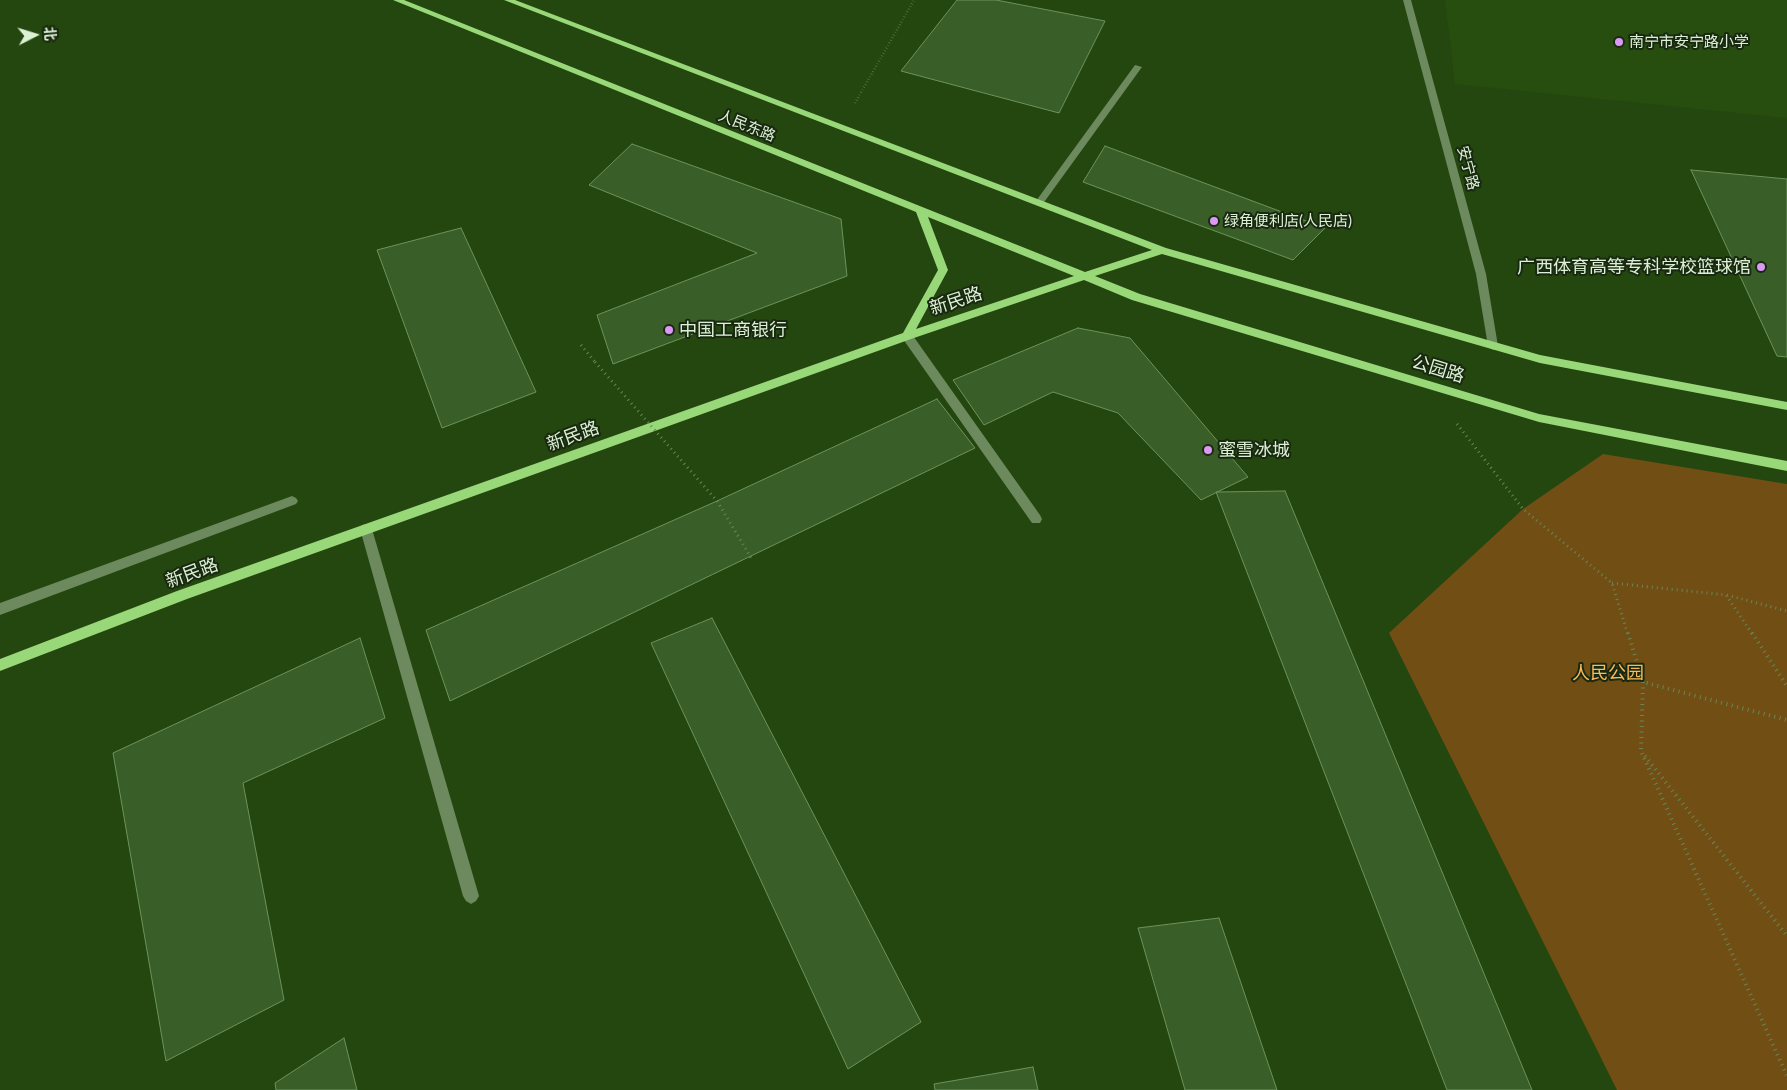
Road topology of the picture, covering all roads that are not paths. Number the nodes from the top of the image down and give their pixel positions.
1 (397, 0) edge
2 (508, 0) edge
3 (1407, 0) edge
4 (1138, 67) dead end
5 (1039, 203) junction
6 (920, 210) junction
7 (1162, 250) junction
8 (1086, 277) junction
9 (906, 336) junction
10 (1493, 346) junction
11 (1787, 406) edge
12 (1787, 466) edge
13 (292, 502) dead end
14 (1036, 519) dead end
15 (366, 529) junction
16 (0, 609) edge
17 (0, 665) edge
18 (471, 896) dead end

1 - 6 main road, 人民东路
2 - 5 main road, 人民东路
3 - 10 street, 安宁路
4 - 5 street
5 - 7 main road, 人民东路
6 - 8 main road, 人民东路
6 - 9 main road
7 - 8 main road, 新民路
7 - 10 main road
8 - 9 main road, 新民路
8 - 12 main road, 公园路
9 - 14 street
9 - 15 main road, 新民路
10 - 11 main road
13 - 16 street
15 - 17 main road, 新民路
15 - 18 street

